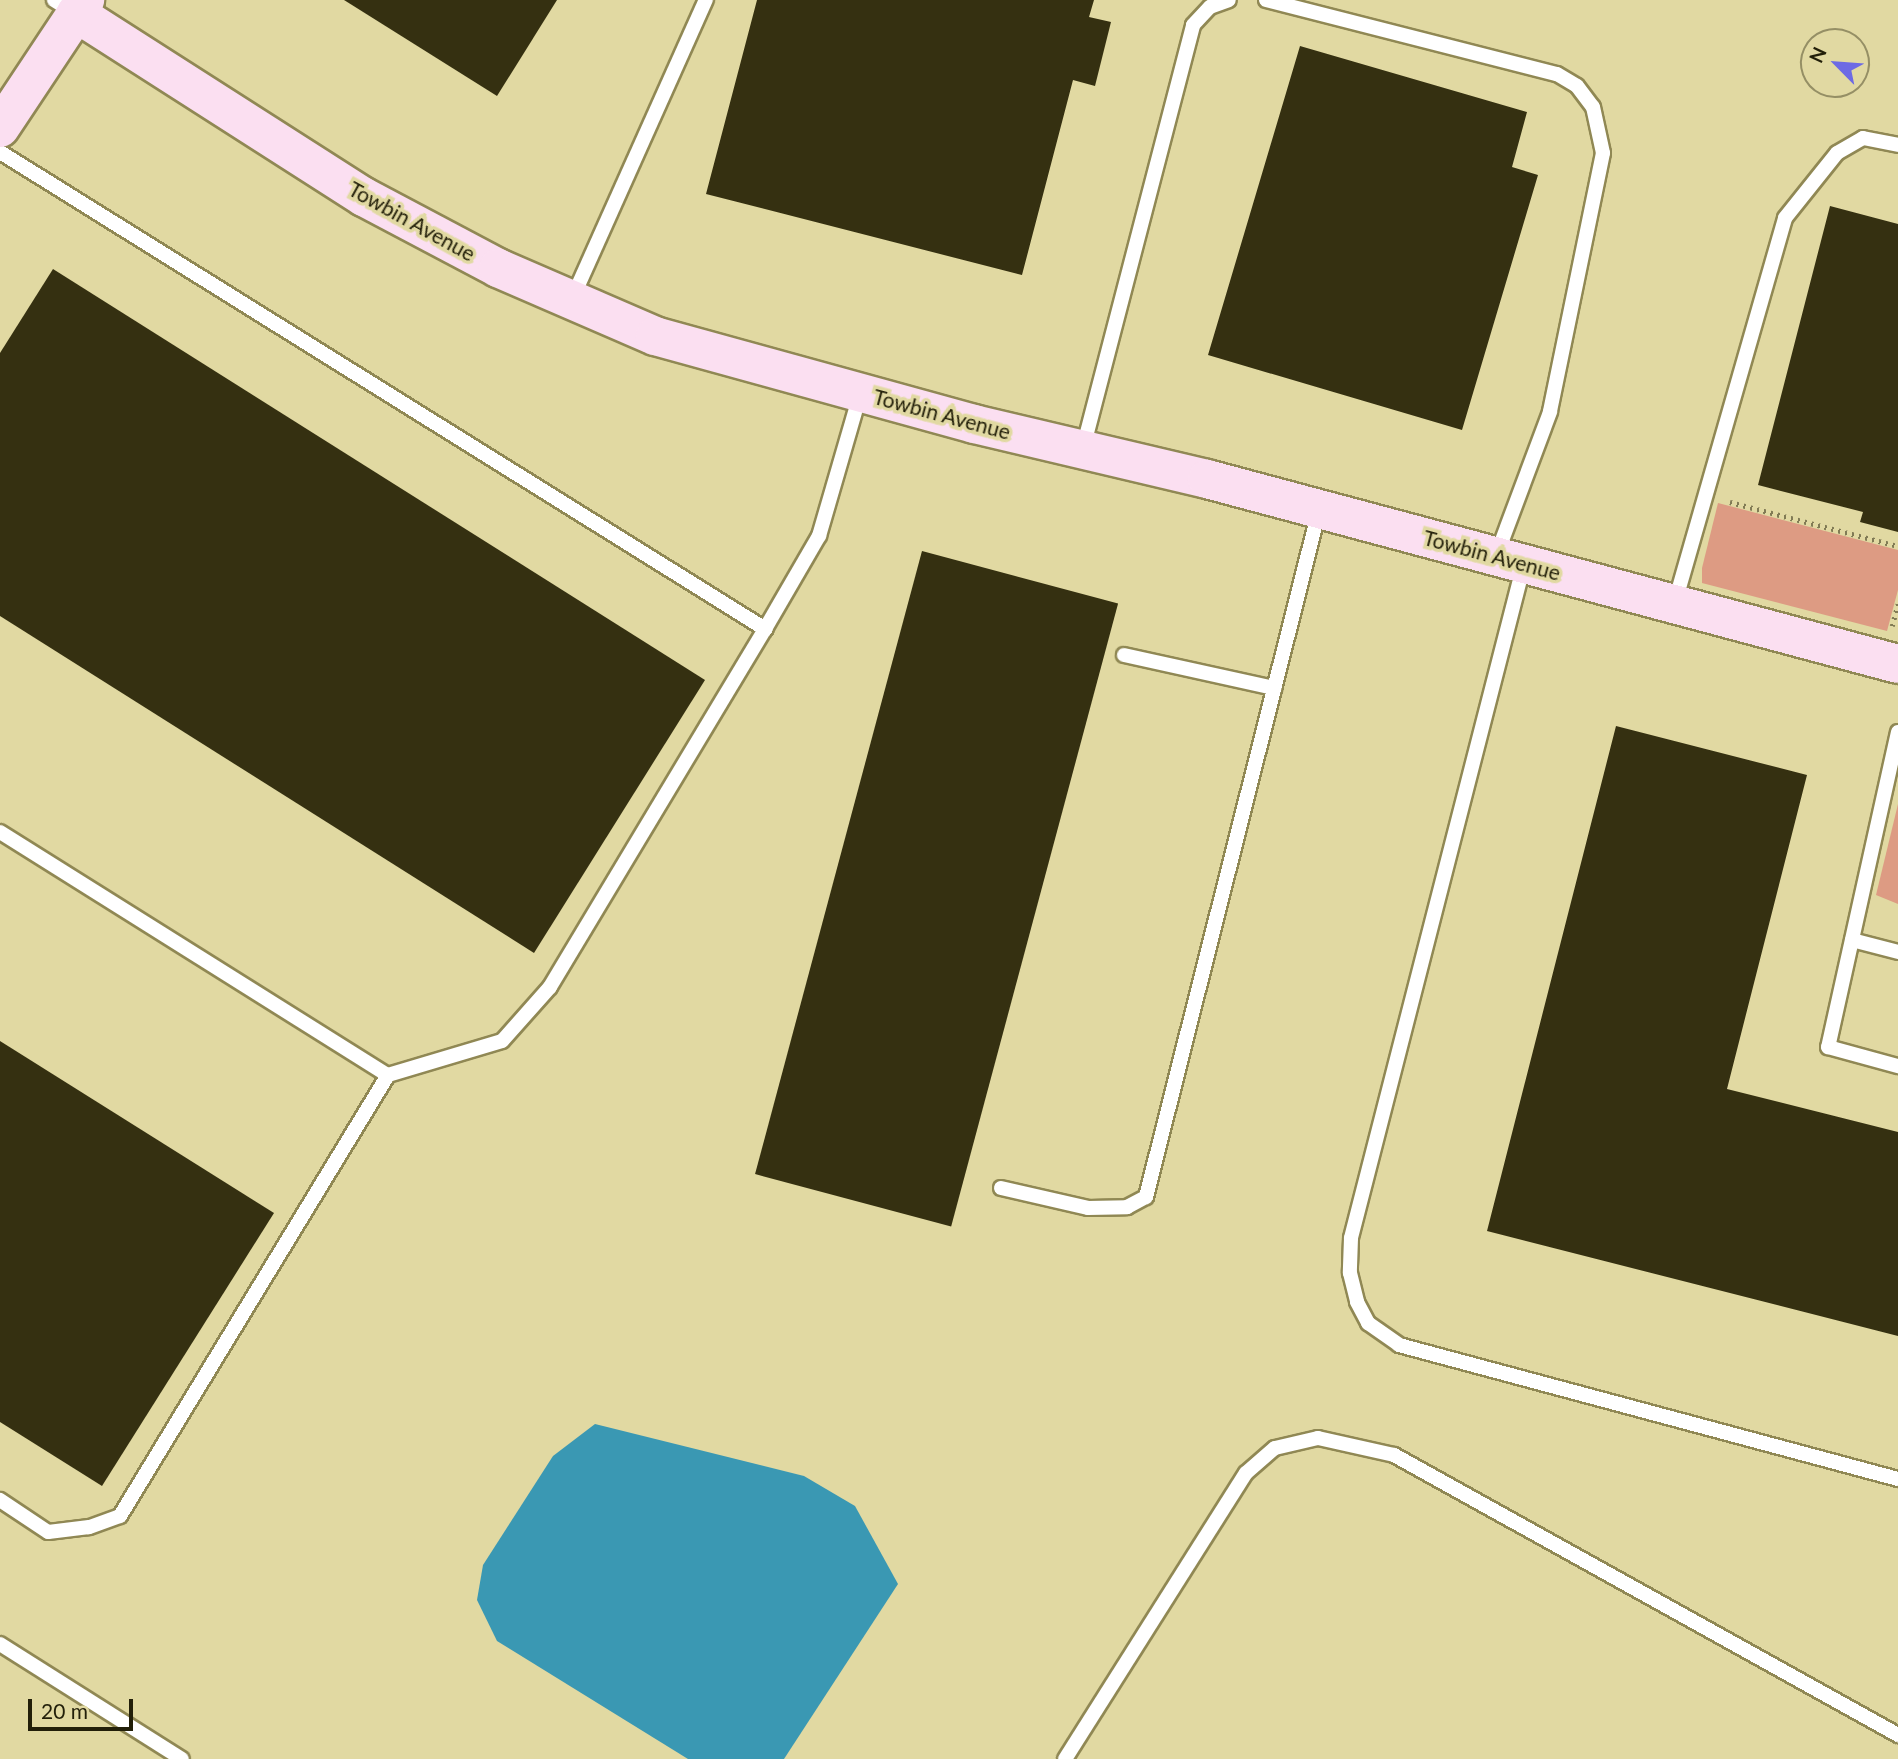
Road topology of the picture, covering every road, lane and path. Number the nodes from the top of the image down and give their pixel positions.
1 (706, 0) edge
2 (1229, 0) edge
3 (1266, 0) edge
4 (72, 4) edge
5 (0, 128) edge
6 (1898, 145) edge
7 (0, 152) edge
8 (571, 300) junction
9 (861, 393) junction
10 (1082, 450) junction
11 (1705, 496) junction
12 (1320, 509) junction
13 (1898, 546) edge
14 (1511, 560) junction
15 (1674, 604) junction
16 (765, 629) junction
17 (1124, 655) dead end
18 (1898, 664) edge
19 (1274, 688) junction
20 (1898, 732) edge
21 (0, 832) edge
22 (1852, 940) junction
23 (1898, 952) edge
24 (1898, 1066) edge
25 (388, 1074) junction
26 (1001, 1188) dead end
27 (1898, 1479) edge
28 (0, 1500) edge
29 (0, 1644) edge
30 (1898, 1735) edge
31 (182, 1759) edge
32 (1065, 1759) edge

1 - 8 lane
2 - 10 lane
3 - 14 lane
4 - 5 street
4 - 8 street, Towbin Avenue
6 - 11 lane
7 - 16 lane
8 - 9 street, Towbin Avenue
9 - 10 street, Towbin Avenue
9 - 16 lane
10 - 12 street, Towbin Avenue
11 - 13 path
11 - 15 lane
12 - 14 street, Towbin Avenue
12 - 19 lane
14 - 15 street, Towbin Avenue
14 - 27 lane
15 - 18 street, Towbin Avenue
16 - 25 lane
17 - 19 lane
19 - 26 lane
20 - 22 lane
21 - 25 lane
22 - 23 lane
22 - 24 lane
25 - 28 lane
29 - 31 lane
30 - 32 lane

